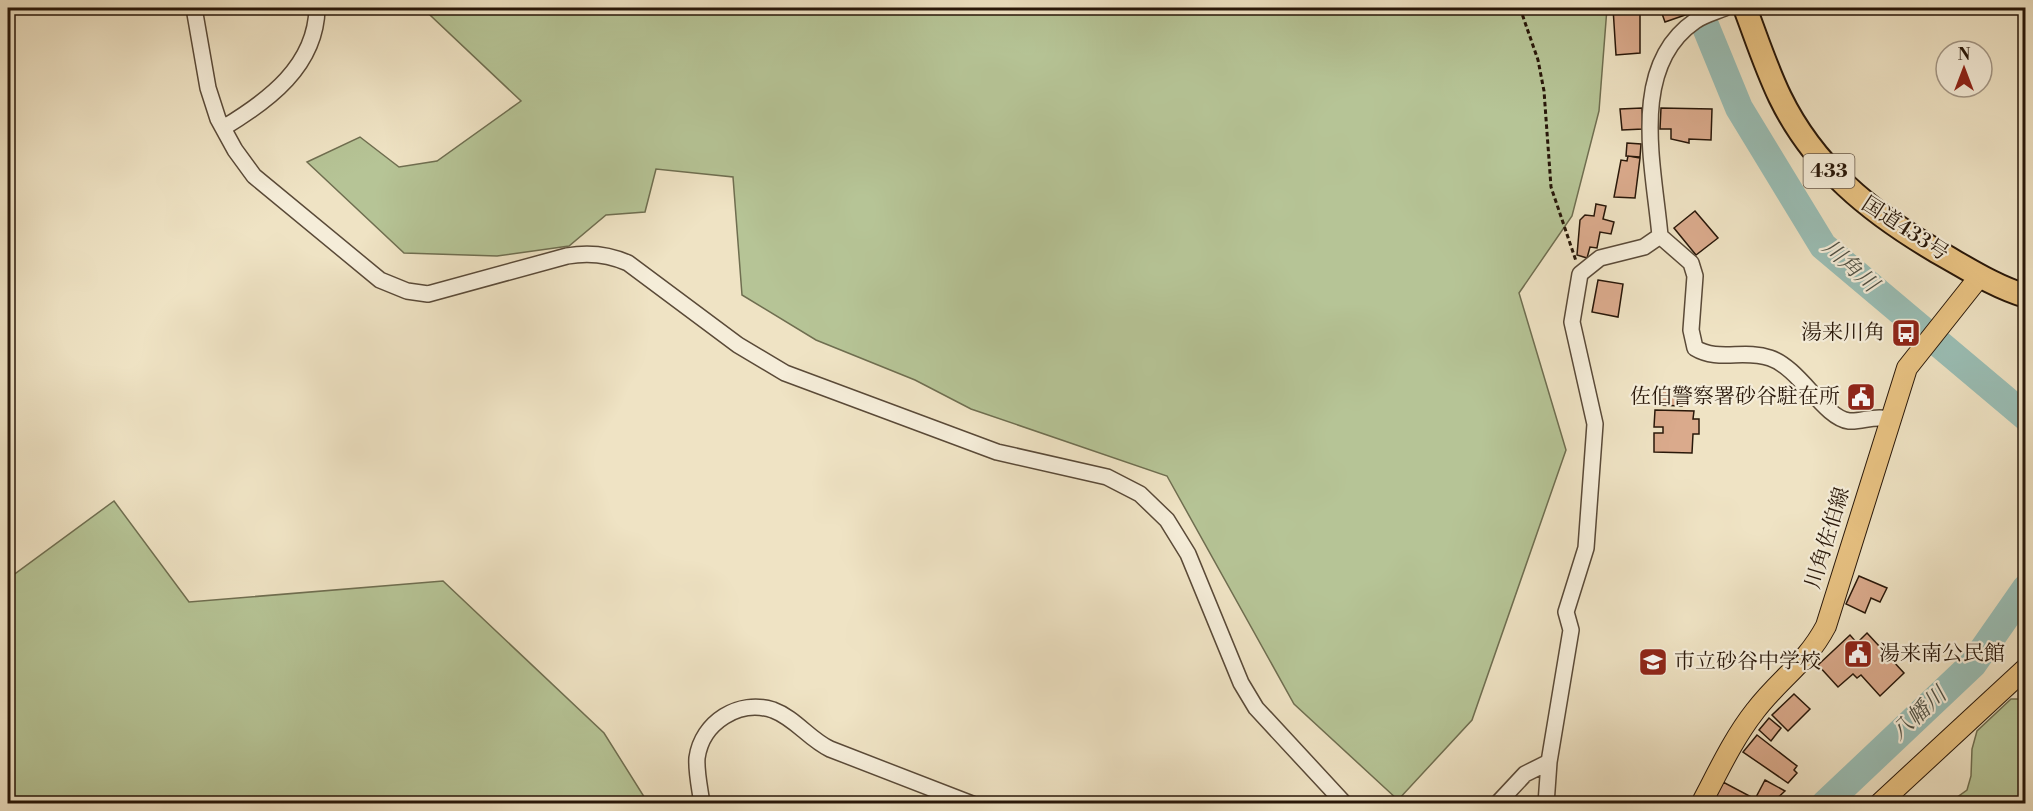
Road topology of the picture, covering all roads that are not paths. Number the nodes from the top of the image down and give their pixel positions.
1 (194, 8) edge
2 (317, 8) edge
3 (1725, 8) edge
4 (1745, 8) edge
5 (223, 128) junction
6 (1660, 236) junction
7 (1980, 276) junction
8 (2025, 296) edge
9 (1889, 418) junction
10 (2025, 668) edge
11 (1549, 762) junction
12 (1330, 787) junction
13 (702, 804) edge
14 (972, 804) edge
15 (1325, 804) edge
16 (1345, 804) edge
17 (1497, 804) edge
18 (1546, 804) edge
19 (1701, 804) edge
20 (1879, 804) edge

1 - 5 street
2 - 5 street
3 - 6 street
4 - 7 highway, 国道433号 / 433
5 - 12 street
6 - 9 street
6 - 11 street
7 - 8 highway, 国道433号 / 433
7 - 9 main road, 川角佐伯線
9 - 19 main road, 川角佐伯線
10 - 20 main road
11 - 17 street
11 - 18 street
12 - 15 street
12 - 16 street
13 - 14 street

